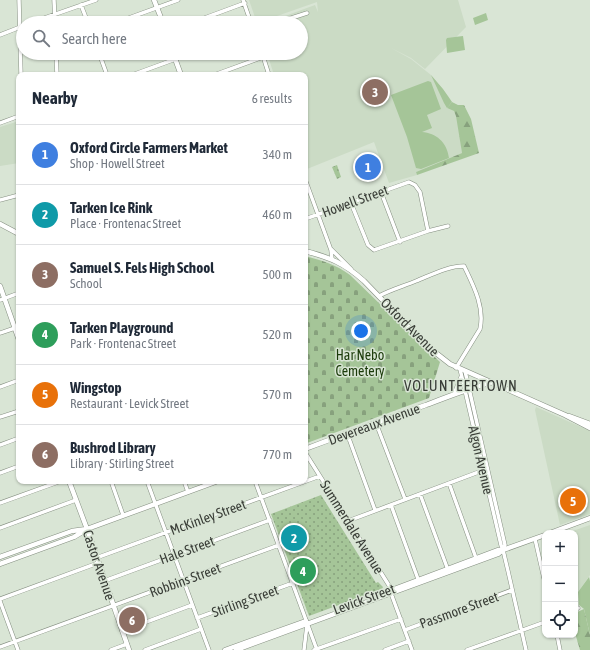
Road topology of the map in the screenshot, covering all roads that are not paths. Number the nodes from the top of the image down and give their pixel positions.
1 (19, 0) edge
2 (54, 0) edge
3 (96, 0) edge
4 (154, 0) edge
5 (178, 0) edge
6 (244, 2) edge
7 (81, 5) junction
8 (158, 8) junction
9 (308, 12) dead end
10 (54, 14) junction
11 (20, 16) edge
12 (49, 16) edge
13 (85, 16) edge
14 (135, 16) edge
15 (161, 16) edge
16 (209, 16) edge
17 (249, 16) edge
18 (296, 16) edge
19 (16, 28) edge
20 (0, 35) edge
21 (21, 60) edge
22 (56, 60) edge
23 (102, 60) edge
24 (172, 60) edge
25 (175, 60) edge
26 (250, 60) edge
27 (264, 60) edge
28 (21, 72) edge
29 (57, 72) edge
30 (106, 72) edge
31 (140, 72) edge
32 (180, 72) edge
33 (221, 72) edge
34 (268, 72) edge
35 (16, 117) edge
36 (0, 123) edge
37 (308, 192) edge
38 (381, 192) junction
39 (16, 196) edge
40 (0, 200) edge
41 (351, 202) junction
42 (318, 215) junction
43 (308, 218) edge
44 (0, 224) edge
45 (448, 226) dead end
46 (428, 231) junction
47 (16, 232) edge
48 (400, 242) junction
49 (330, 248) junction
50 (308, 252) edge
51 (332, 259) junction
52 (353, 271) junction
53 (0, 286) edge
54 (16, 294) edge
55 (379, 296) junction
56 (2, 299) edge
57 (15, 328) junction
58 (16, 331) edge
59 (0, 333) edge
60 (458, 368) junction
61 (464, 374) junction
62 (16, 381) edge
63 (489, 382) junction
64 (0, 387) edge
65 (467, 390) junction
66 (454, 394) junction
67 (16, 411) edge
68 (565, 415) junction
69 (0, 418) edge
70 (376, 423) junction
71 (590, 426) edge
72 (347, 433) junction
73 (16, 439) edge
74 (0, 445) edge
75 (308, 448) edge
76 (308, 457) edge
77 (16, 467) edge
78 (488, 469) junction
79 (483, 470) junction
80 (0, 473) edge
81 (320, 476) junction
82 (308, 480) edge
83 (449, 483) junction
84 (53, 484) edge
85 (70, 484) edge
86 (112, 484) edge
87 (148, 484) edge
88 (185, 484) edge
89 (210, 484) edge
90 (256, 484) edge
91 (298, 484) edge
92 (188, 492) junction
93 (420, 494) junction
94 (261, 497) junction
95 (405, 499) junction
96 (76, 500) junction
97 (0, 503) edge
98 (156, 504) junction
99 (390, 505) junction
100 (375, 510) junction
101 (123, 515) junction
102 (590, 518) edge
103 (270, 520) junction
104 (348, 521) junction
105 (0, 528) edge
106 (87, 529) junction
107 (558, 530) edge
108 (166, 532) junction
109 (542, 536) edge
110 (535, 539) junction
111 (35, 545) junction
112 (279, 545) junction
113 (37, 550) junction
114 (503, 550) junction
115 (174, 555) junction
116 (0, 557) edge
117 (96, 558) junction
118 (476, 558) junction
119 (98, 563) junction
120 (0, 564) edge
121 (542, 570) edge
122 (448, 571) junction
123 (418, 579) junction
124 (104, 580) junction
125 (184, 581) junction
126 (293, 583) junction
127 (512, 590) junction
128 (391, 591) junction
129 (0, 600) edge
130 (192, 605) junction
131 (114, 606) junction
132 (197, 618) junction
133 (401, 619) junction
134 (307, 622) junction
135 (542, 623) edge
136 (201, 629) junction
137 (405, 630) junction
138 (521, 630) junction
139 (122, 631) junction
140 (558, 638) edge
141 (259, 640) junction
142 (409, 641) junction
143 (16, 642) junction
144 (127, 644) junction
145 (0, 647) edge
146 (18, 650) edge
147 (111, 650) edge
148 (128, 650) edge
149 (145, 650) edge
150 (209, 650) edge
151 (225, 650) edge
152 (236, 650) edge
153 (304, 650) edge
154 (316, 650) edge
155 (385, 650) edge
156 (412, 650) edge
157 (467, 650) edge
158 (526, 650) edge
159 (560, 650) edge

1 - 11 street
2 - 10 street
3 - 7 street
4 - 8 main road
5 - 8 street
6 - 16 street
6 - 17 street
7 - 10 street
7 - 13 street
8 - 14 street
8 - 15 main road
9 - 18 street
10 - 12 street
19 - 20 street
21 - 28 street
22 - 29 street
23 - 30 street
24 - 31 street
25 - 32 main road
26 - 33 street
27 - 34 street
35 - 36 street
37 - 42 street
38 - 41 street, Howell Street
38 - 46 street, Howell Street
38 - 48 street
39 - 40 street
41 - 42 street, Howell Street
41 - 48 street
42 - 43 street, Howell Street
42 - 49 street
44 - 47 main road
45 - 46 street
46 - 48 street
49 - 51 street
49 - 52 street
50 - 51 main road, Oxford Avenue
51 - 52 main road, Oxford Avenue
52 - 55 main road, Oxford Avenue
53 - 56 main road
54 - 56 street
55 - 60 main road, Oxford Avenue
55 - 60 street
56 - 57 main road
57 - 58 main road
57 - 59 street
60 - 61 main road, Oxford Avenue
61 - 63 main road, Oxford Avenue
61 - 65 street, Algon Avenue
61 - 66 street
62 - 64 street
63 - 65 main road, Devereaux Avenue
63 - 68 main road, Oxford Avenue
65 - 66 main road, Devereaux Avenue
65 - 78 street, Algon Avenue
65 - 79 street, Algon Avenue
66 - 70 main road, Devereaux Avenue
67 - 69 street
68 - 71 main road, Oxford Avenue
68 - 71 main road, Oxford Avenue
70 - 72 main road, Devereaux Avenue
70 - 95 street
72 - 75 main road, Devereaux Avenue
72 - 100 street
73 - 74 street
76 - 81 street, Summerdale Avenue
77 - 80 street
78 - 79 street
78 - 114 street, Algon Avenue
79 - 83 street
79 - 114 street, Algon Avenue
81 - 82 street, McKinley Street
81 - 104 street, Summerdale Avenue
83 - 93 street
83 - 118 street
84 - 97 street
85 - 96 main road, Castor Avenue
86 - 101 street
87 - 98 street
88 - 92 street
89 - 92 main road
90 - 94 street
91 - 94 street, McKinley Street
92 - 98 main road
93 - 95 street
93 - 122 street
94 - 103 street
94 - 108 street, McKinley Street
95 - 99 street
96 - 105 street
96 - 106 main road, Castor Avenue
98 - 101 main road
98 - 108 street
99 - 100 street
99 - 123 street
100 - 104 street
101 - 106 main road
102 - 107 main road
103 - 112 street
103 - 115 street, Hale Street
104 - 128 street, Summerdale Avenue
106 - 111 main road
106 - 113 main road
106 - 117 main road, Castor Avenue
108 - 115 street
108 - 117 street, McKinley Street
109 - 110 main road, Levick Street
110 - 114 main road, Levick Street
110 - 121 street
111 - 113 main road
111 - 116 main road
112 - 125 street, Robbins Street
112 - 126 street
113 - 120 main road
114 - 118 main road, Levick Street
114 - 122 main road, Levick Street
114 - 127 street, Algon Avenue
115 - 124 street, Hale Street
115 - 125 street
117 - 119 main road, Castor Avenue
118 - 122 main road, Levick Street
119 - 124 main road, Castor Avenue
119 - 129 street
122 - 123 main road, Levick Street
122 - 128 main road, Levick Street
123 - 128 main road, Levick Street
124 - 131 main road, Castor Avenue
125 - 130 street
125 - 131 street, Robbins Street
126 - 132 street, Stirling Street
126 - 134 street
127 - 137 street, Passmore Street
127 - 138 street, Algon Avenue
128 - 133 street, Summerdale Avenue
128 - 134 main road, Levick Street
129 - 143 street
130 - 132 street
130 - 139 street, Stirling Street
131 - 139 main road, Castor Avenue
131 - 143 street, Robbins Street
132 - 136 street
133 - 137 street, Summerdale Avenue
133 - 154 street
134 - 141 main road, Levick Street
134 - 153 street
134 - 154 street
135 - 138 street
136 - 149 street
136 - 150 street
137 - 142 street, Summerdale Avenue
138 - 157 street
138 - 158 street, Algon Avenue
139 - 144 main road, Castor Avenue
140 - 159 street
141 - 151 main road, Levick Street
141 - 152 main road, Levick Street
142 - 155 street, Passmore Street
142 - 156 street, Summerdale Avenue
143 - 145 street, Robbins Street
143 - 146 street
144 - 147 street
144 - 148 main road, Castor Avenue

